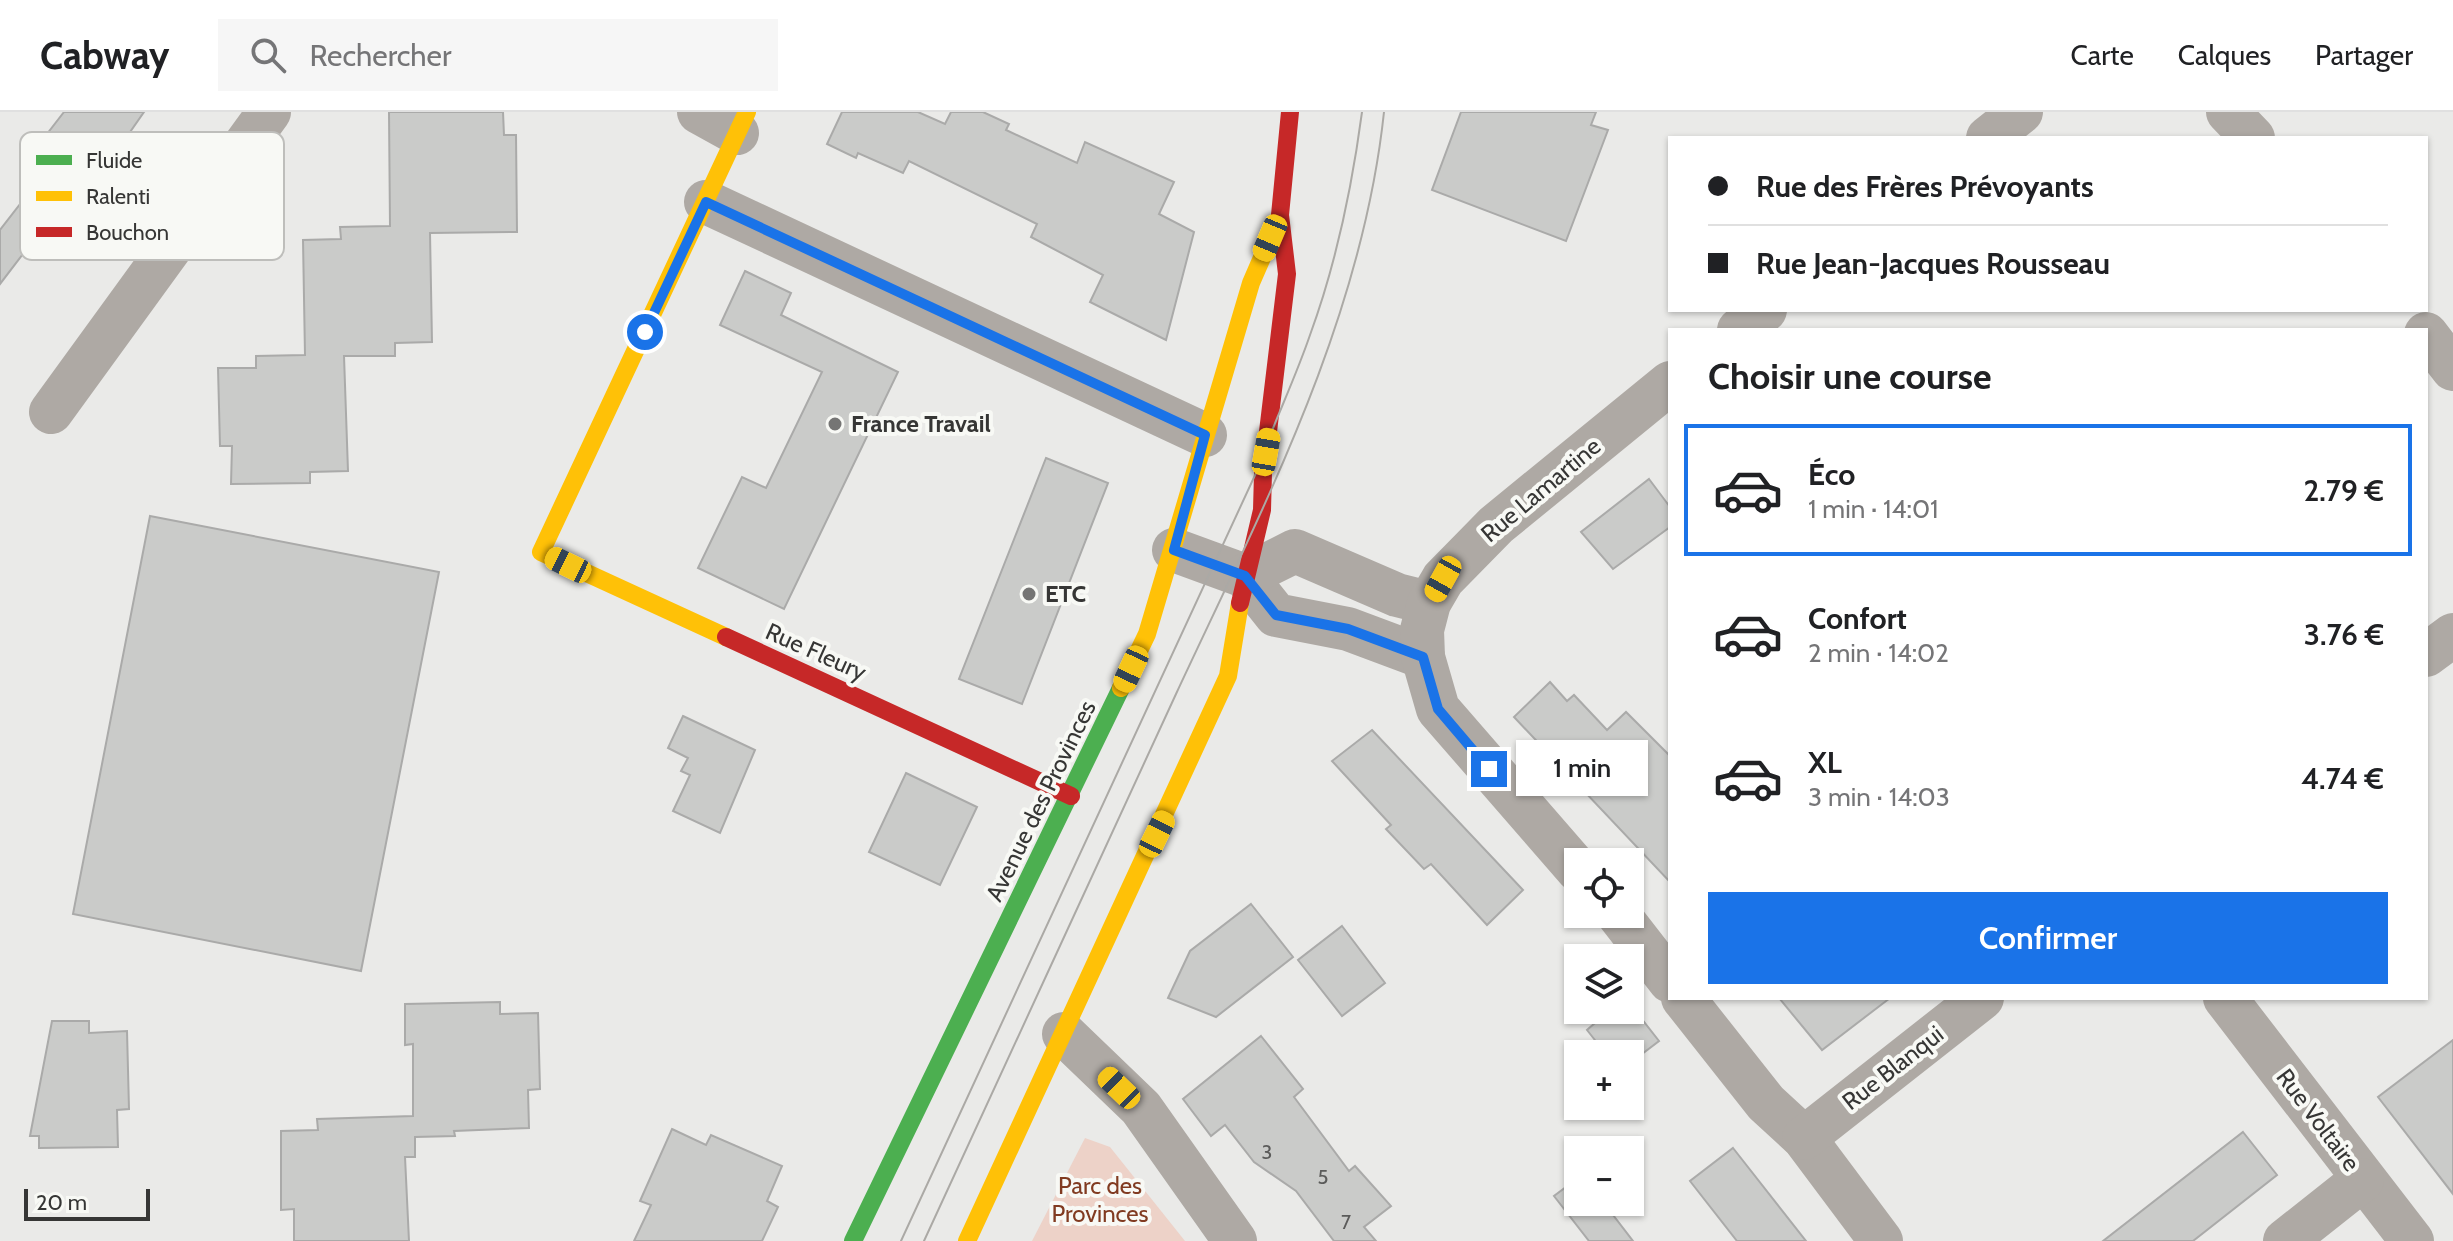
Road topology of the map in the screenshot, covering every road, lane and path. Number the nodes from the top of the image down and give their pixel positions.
1 (269, 112) edge
2 (699, 112) edge
3 (1290, 112) edge
4 (2021, 112) edge
5 (2228, 112) edge
6 (742, 122) edge
7 (254, 132) edge
8 (1991, 136) edge
9 (2251, 136) edge
10 (706, 202) junction
11 (1280, 215) junction
12 (161, 260) edge
13 (1762, 312) edge
14 (2410, 312) edge
15 (1742, 328) edge
16 (2422, 328) edge
17 (2428, 336) edge
18 (2453, 369) edge
19 (1668, 385) edge
20 (51, 412) dead end
21 (1205, 435) junction
22 (1174, 550) junction
23 (1245, 576) junction
24 (1429, 603) junction
25 (2453, 635) edge
26 (2428, 654) edge
27 (1423, 657) junction
28 (1071, 796) junction
29 (1564, 854) edge
30 (1629, 928) edge
31 (1668, 978) edge
32 (1685, 1000) edge
33 (1979, 1000) edge
34 (2227, 1000) edge
35 (1064, 1034) junction
36 (1804, 1138) junction
37 (2362, 1180) junction
38 (853, 1241) edge
39 (967, 1241) edge
40 (1235, 1241) edge
41 (1881, 1241) edge
42 (2285, 1241) edge
43 (2412, 1241) edge

1 - 7 street
2 - 6 street
3 - 11 street
4 - 8 street
5 - 9 street
6 - 10 street
10 - 21 street
10 - 28 street, Rue Fleury
11 - 21 street, Avenue des Provinces
11 - 23 street
12 - 20 street
13 - 15 street
14 - 16 street
17 - 18 street
19 - 24 street, Rue Lamartine
21 - 22 street, Avenue des Provinces
22 - 23 street
22 - 28 street, Avenue des Provinces
23 - 24 street
23 - 27 street
23 - 35 street
24 - 27 street, Rue Lamartine
25 - 26 street
27 - 29 street, Rue Lamartine
28 - 38 street, Avenue des Provinces
30 - 31 street
32 - 36 street
33 - 36 street, Rue Blanqui
34 - 37 street, Rue Voltaire
35 - 39 street
35 - 40 street
36 - 41 street
37 - 42 street
37 - 43 street, Rue Voltaire

